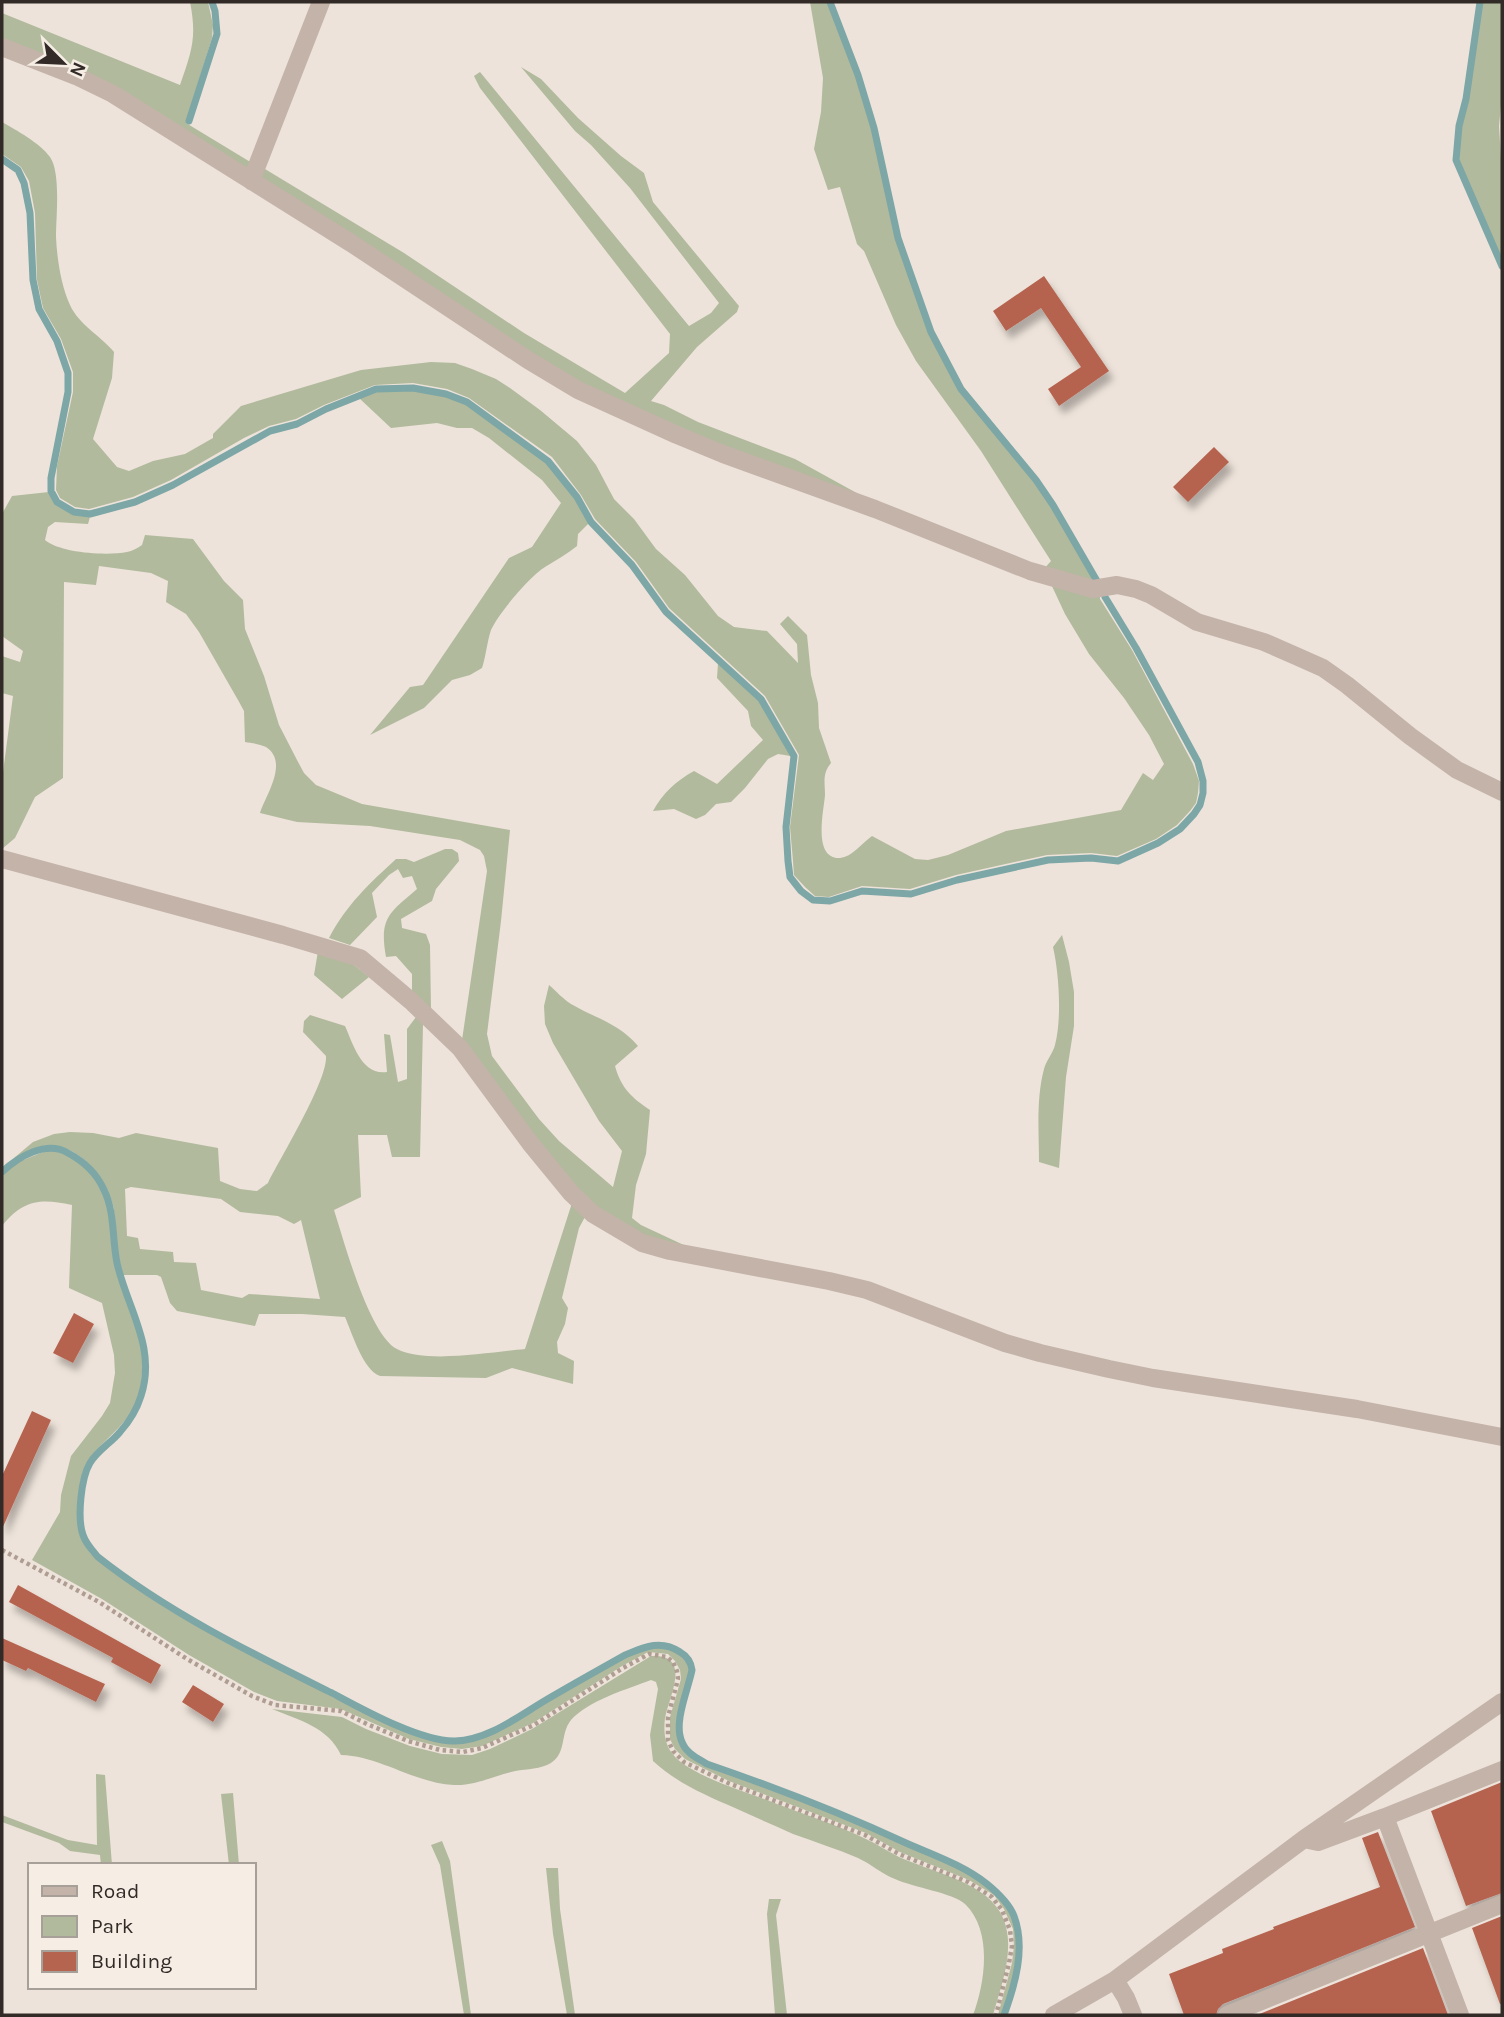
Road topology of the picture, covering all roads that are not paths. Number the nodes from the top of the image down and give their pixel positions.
1 (321, 2) edge
2 (2, 47) edge
3 (251, 181) junction
4 (1502, 792) edge
5 (2, 859) edge
6 (1502, 1437) edge
7 (1502, 1702) edge
8 (1502, 1770) edge
9 (1385, 1817) junction
10 (1304, 1839) junction
11 (1502, 1904) edge
12 (1429, 1933) junction
13 (1115, 1980) junction
14 (1054, 2015) edge
15 (1133, 2015) edge
16 (1227, 2015) edge
17 (1460, 2015) edge

1 - 3 street
2 - 3 street
3 - 4 street
5 - 6 street
7 - 10 street
8 - 9 street
9 - 10 street
9 - 12 street
10 - 13 street
11 - 12 street
12 - 16 street
12 - 17 street
13 - 14 street
13 - 15 street

